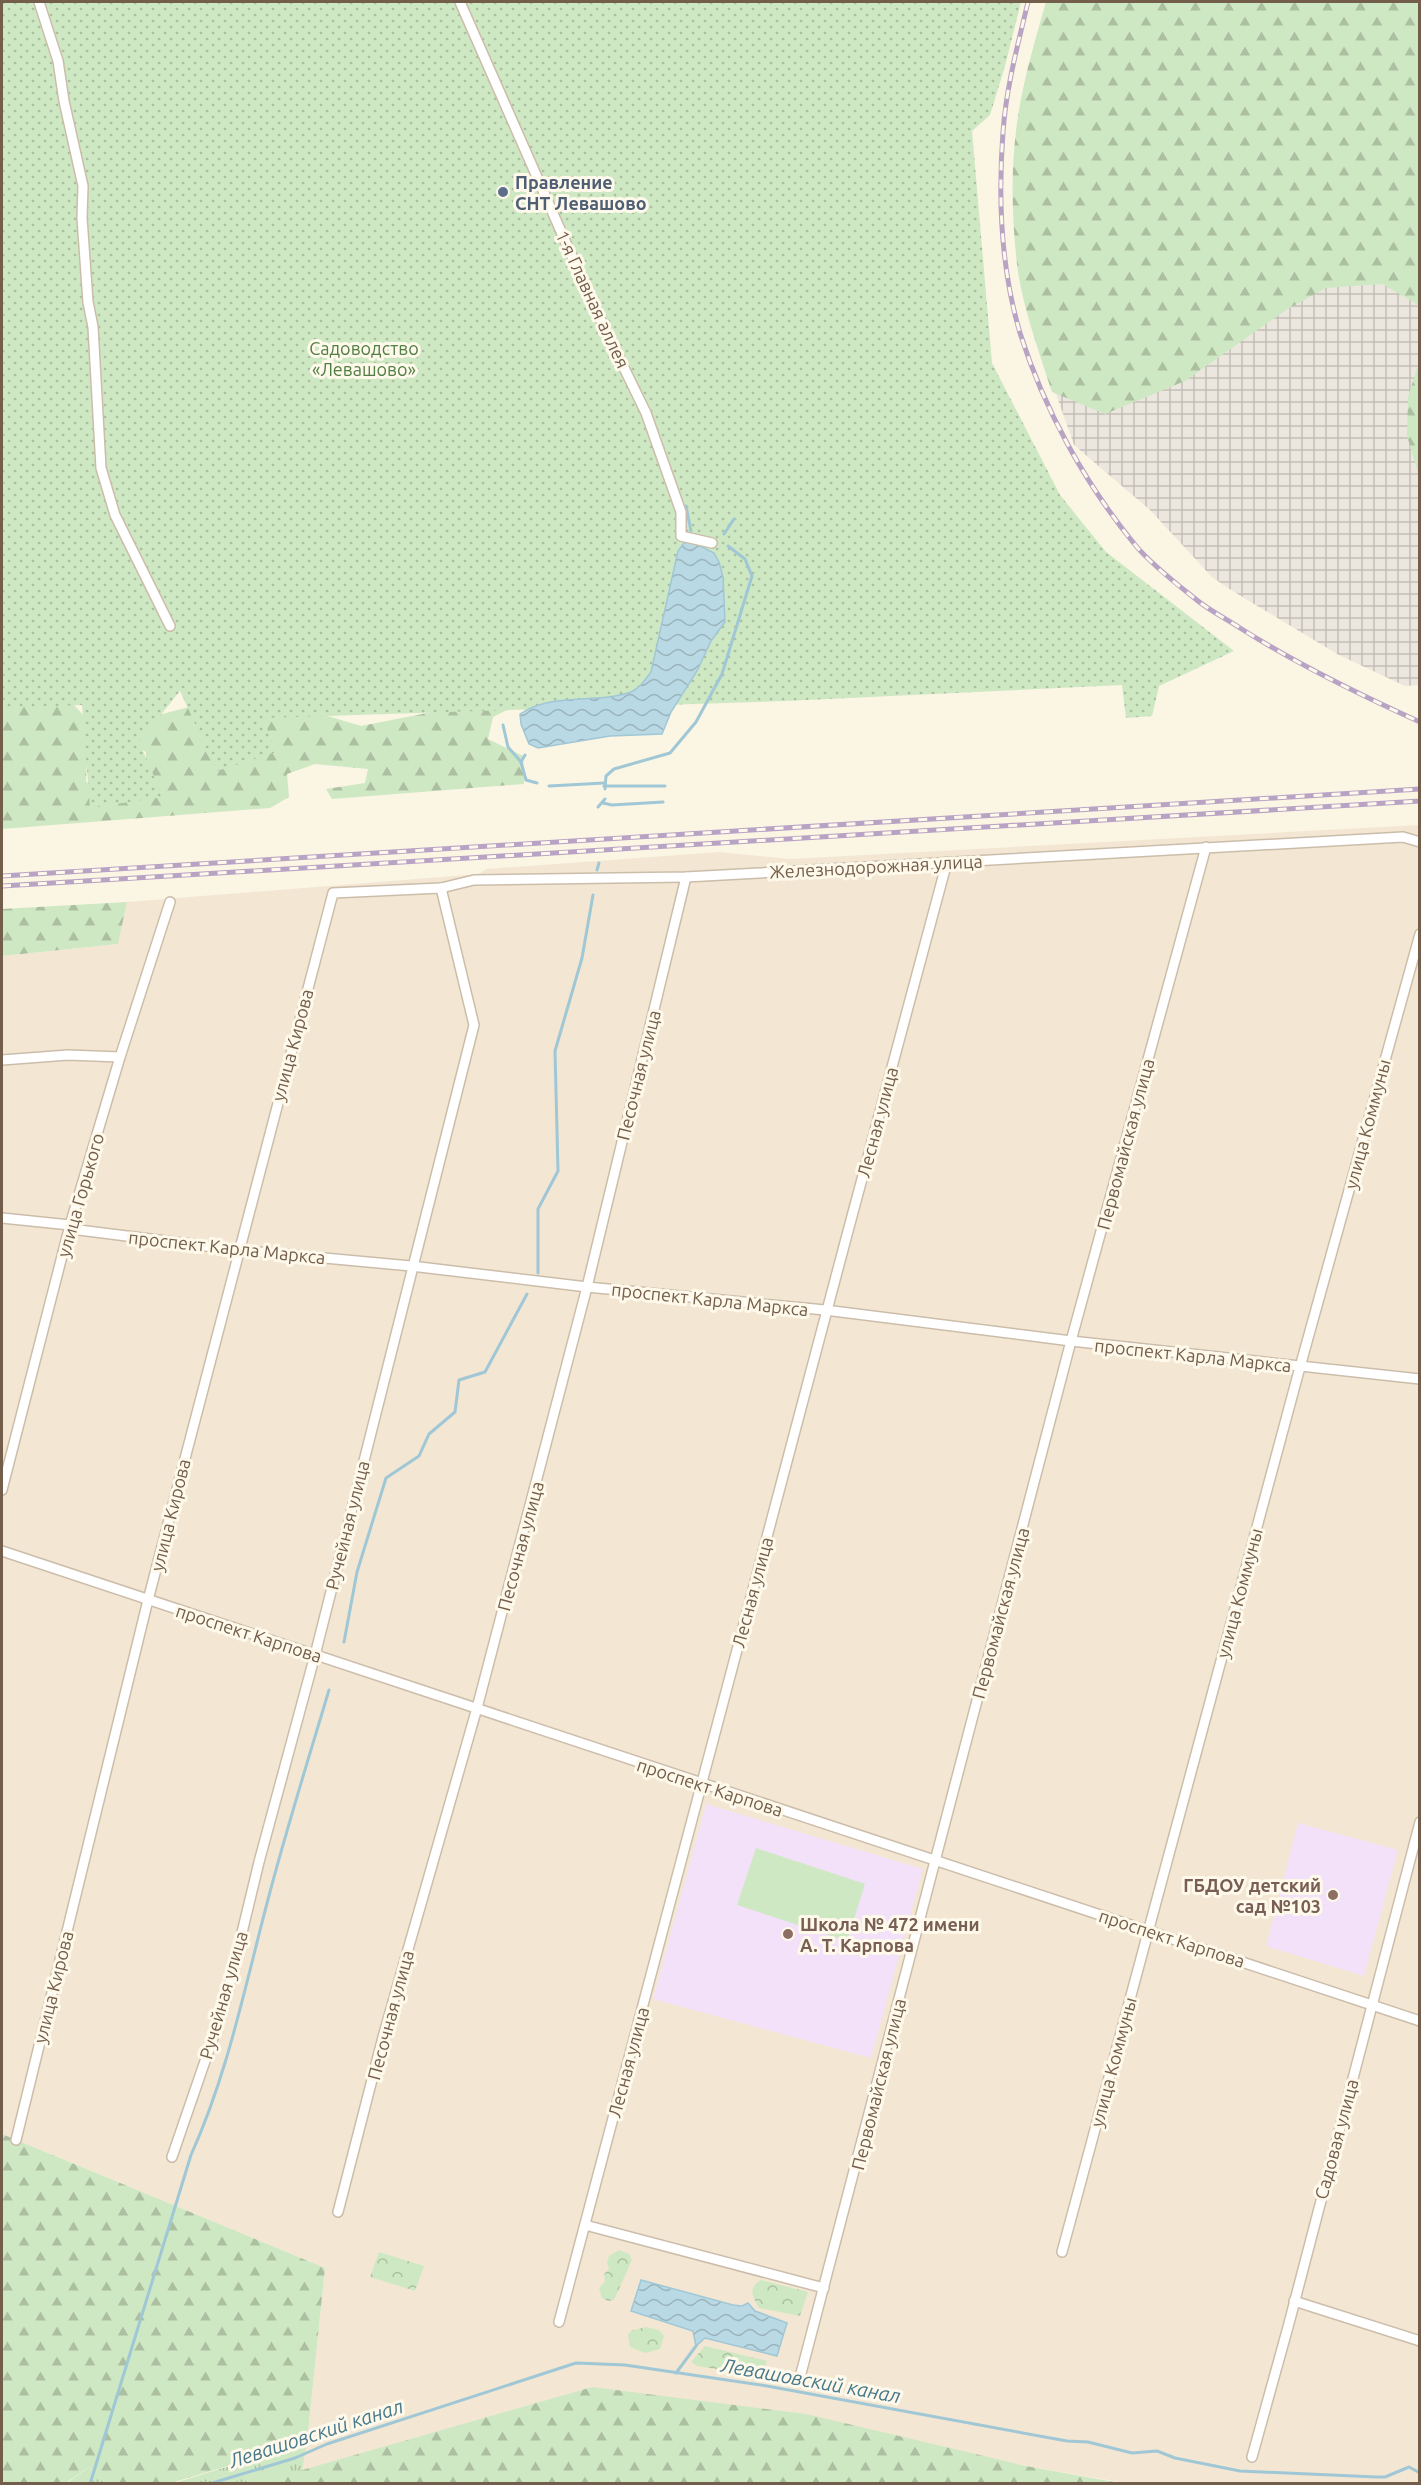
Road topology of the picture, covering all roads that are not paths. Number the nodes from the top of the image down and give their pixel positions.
1 (39, 2) edge
2 (460, 2) edge
3 (712, 543) dead end
4 (170, 626) dead end
5 (1419, 842) edge
6 (1206, 847) junction
7 (947, 862) junction
8 (686, 877) junction
9 (441, 888) junction
10 (333, 893) joint
11 (170, 902) dead end
12 (1419, 934) edge
13 (120, 1058) junction
14 (2, 1060) edge
15 (2, 1218) edge
16 (70, 1225) junction
17 (238, 1250) junction
18 (411, 1266) junction
19 (587, 1287) junction
20 (825, 1310) junction
21 (1071, 1341) junction
22 (1300, 1366) junction
23 (1419, 1379) edge
24 (2, 1490) edge
25 (2, 1551) edge
26 (148, 1600) junction
27 (315, 1655) junction
28 (477, 1708) junction
29 (702, 1785) junction
30 (1419, 1822) edge
31 (936, 1860) junction
32 (1149, 1930) junction
33 (1372, 2005) junction
34 (1419, 2021) edge
35 (16, 2140) dead end
36 (172, 2157) dead end
37 (338, 2212) dead end
38 (585, 2225) junction
39 (1062, 2252) dead end
40 (824, 2288) junction
41 (1294, 2301) junction
42 (559, 2322) dead end
43 (1419, 2341) edge
44 (799, 2380) dead end
45 (1252, 2457) dead end

1 - 4 street
2 - 3 street, 1-я Главная аллея
5 - 6 street, Железнодорожная улица
6 - 7 street, Железнодорожная улица
6 - 21 street, Первомайская улица
7 - 8 street, Железнодорожная улица
7 - 20 street, Лесная улица
8 - 9 street, Железнодорожная улица
8 - 19 street, Песочная улица
9 - 10 street, Железнодорожная улица
9 - 18 street, Ручейная улица
10 - 17 street, улица Кирова
11 - 13 street, улица Горького
12 - 22 street, улица Коммуны
13 - 14 street
13 - 16 street, улица Горького
15 - 16 street, проспект Карла Маркса
16 - 17 street, проспект Карла Маркса
16 - 24 street, улица Горького
17 - 18 street, проспект Карла Маркса
17 - 26 street, улица Кирова
18 - 19 street, проспект Карла Маркса
18 - 27 street, Ручейная улица
19 - 20 street, проспект Карла Маркса
19 - 28 street, Песочная улица
20 - 21 street, проспект Карла Маркса
20 - 29 street, Лесная улица
21 - 22 street, проспект Карла Маркса
21 - 31 street, Первомайская улица
22 - 23 street, проспект Карла Маркса
22 - 32 street, улица Коммуны
25 - 26 street, проспект Карпова
26 - 27 street, проспект Карпова
26 - 35 street, улица Кирова
27 - 28 street, проспект Карпова
27 - 36 street, Ручейная улица
28 - 29 street, проспект Карпова
28 - 37 street, Песочная улица
29 - 31 street, проспект Карпова
29 - 38 street, Лесная улица
30 - 33 street, Садовая улица
31 - 32 street, проспект Карпова
31 - 40 street, Первомайская улица
32 - 33 street, проспект Карпова
32 - 39 street, улица Коммуны
33 - 34 street, проспект Карпова
33 - 41 street, Садовая улица
38 - 40 street
38 - 42 street, Лесная улица
40 - 44 street, Первомайская улица
41 - 43 street
41 - 45 street, Садовая улица

